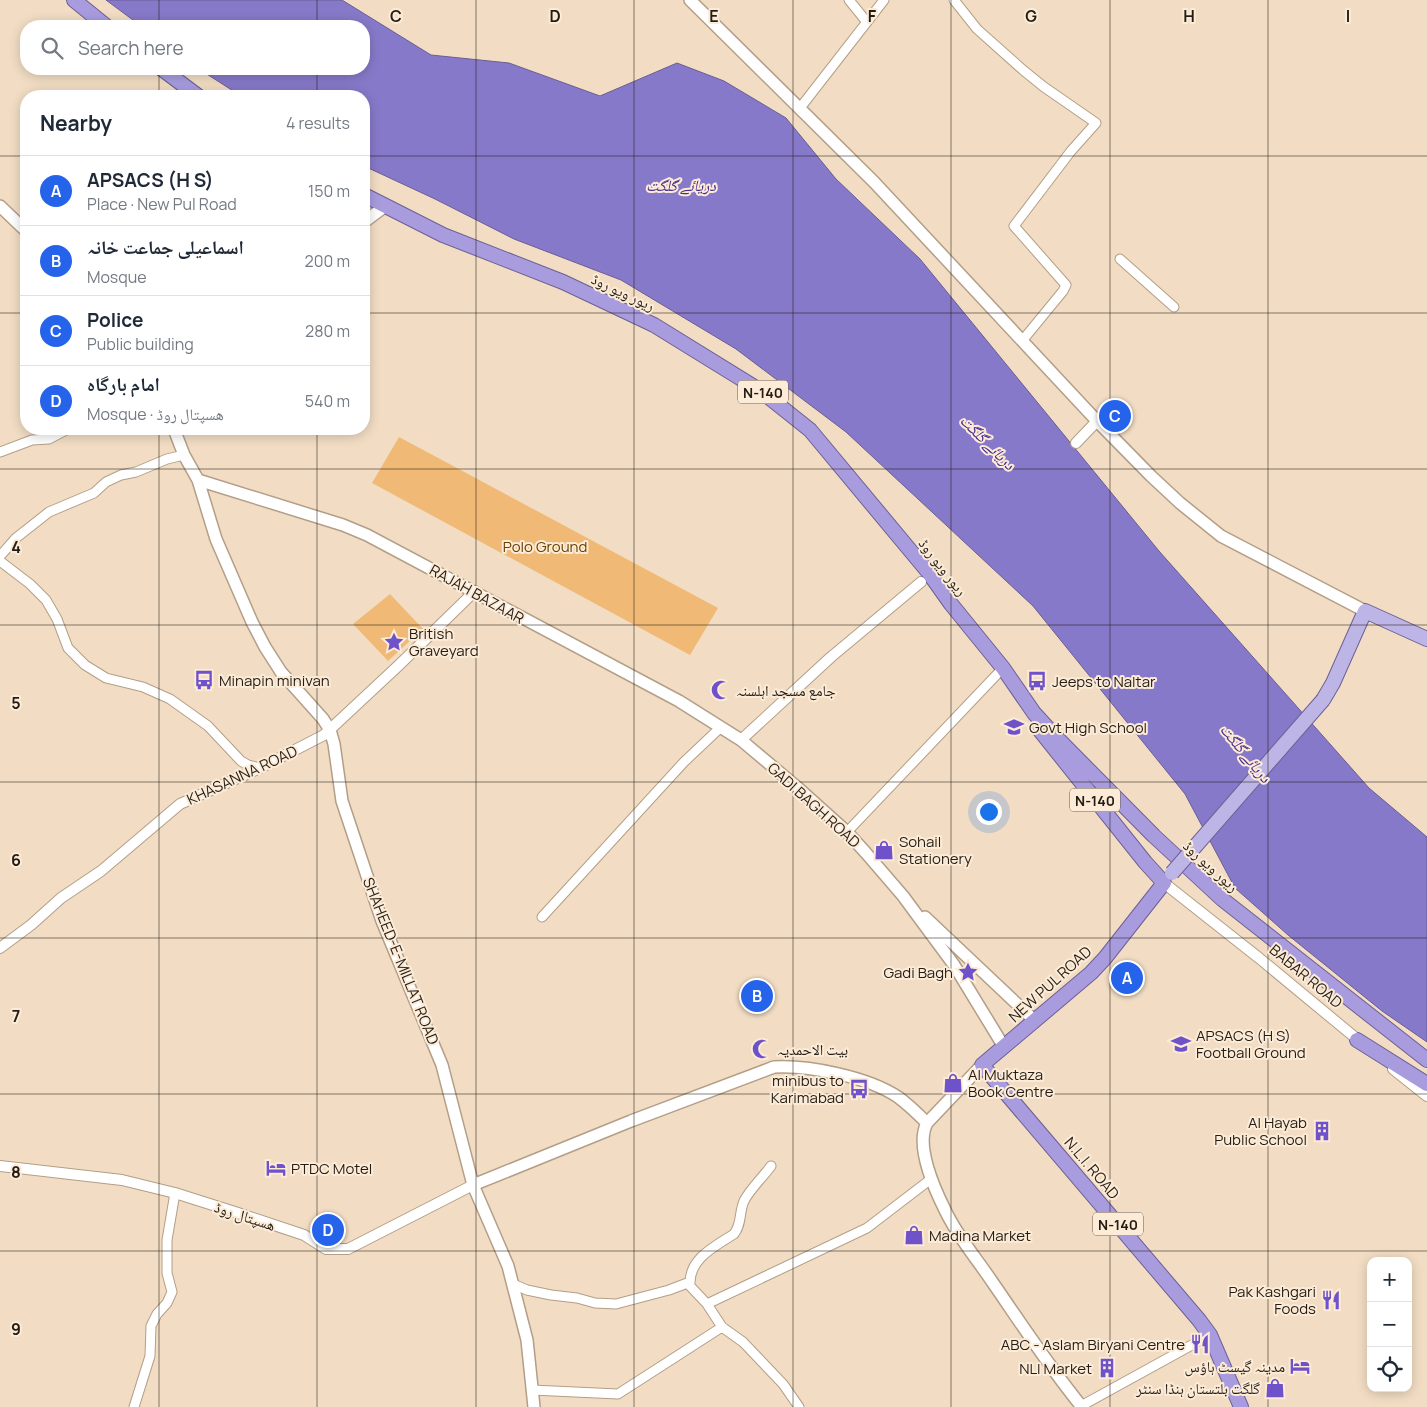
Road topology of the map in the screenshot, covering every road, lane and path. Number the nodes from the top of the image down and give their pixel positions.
1 (74, 0) edge
2 (690, 0) edge
3 (849, 0) edge
4 (884, 0) edge
5 (954, 0) edge
6 (99, 20) edge
7 (866, 21) junction
8 (170, 75) edge
9 (190, 90) edge
10 (800, 108) junction
11 (370, 199) edge
12 (0, 206) edge
13 (384, 207) junction
14 (370, 218) edge
15 (20, 225) edge
16 (1120, 259) dead end
17 (1174, 307) dead end
18 (1022, 341) junction
19 (1098, 421) junction
20 (57, 435) edge
21 (176, 435) edge
22 (1076, 443) dead end
23 (0, 452) edge
24 (184, 455) junction
25 (198, 480) junction
26 (0, 556) edge
27 (0, 561) edge
28 (921, 582) dead end
29 (475, 591) junction
30 (1365, 611) junction
31 (1427, 639) edge
32 (1003, 668) junction
33 (1034, 713) junction
34 (721, 727) junction
35 (330, 730) junction
36 (740, 740) junction
37 (260, 768) junction
38 (847, 832) junction
39 (1168, 878) junction
40 (903, 896) junction
41 (542, 917) dead end
42 (0, 948) edge
43 (966, 955) junction
44 (954, 965) junction
45 (1035, 1021) junction
46 (1357, 1040) junction
47 (1004, 1047) junction
48 (1427, 1060) edge
49 (982, 1065) junction
50 (1427, 1084) edge
51 (1427, 1096) edge
52 (928, 1123) junction
53 (0, 1166) edge
54 (771, 1166) dead end
55 (932, 1179) junction
56 (473, 1185) junction
57 (175, 1193) junction
58 (690, 1282) junction
59 (513, 1284) junction
60 (707, 1304) junction
61 (722, 1326) junction
62 (1210, 1335) junction
63 (532, 1390) junction
64 (1238, 1401) edge
65 (1081, 1406) edge
66 (134, 1407) edge
67 (534, 1407) edge
68 (799, 1407) edge

1 - 6 highway
2 - 10 main road
3 - 7 street
4 - 7 street
5 - 18 street
7 - 10 street
8 - 9 highway
10 - 18 main road
11 - 13 highway, ریور ویو روڈ / N-140
12 - 15 main road
13 - 14 main road
13 - 32 highway, ریور ویو روڈ / N-140
16 - 17 street
18 - 19 main road
19 - 22 street
19 - 30 main road
20 - 23 street
21 - 24 main road, SHAHEED-E-MILLAT ROAD
24 - 25 main road, SHAHEED-E-MILLAT ROAD
24 - 26 street
25 - 29 main road, RAJAH BAZAAR
25 - 35 main road, SHAHEED-E-MILLAT ROAD
27 - 37 street
28 - 36 street
29 - 34 main road, RAJAH BAZAAR
29 - 35 street, KHASANNA ROAD
30 - 31 main road
30 - 39 main road, bridge
32 - 33 highway, ریور ویو روڈ / N-140
32 - 38 street
33 - 39 highway, N-140
33 - 48 highway, ریور ویو روڈ
34 - 36 main road, RAJAH BAZAAR
34 - 41 street
35 - 37 street, KHASANNA ROAD
35 - 56 main road, SHAHEED-E-MILLAT ROAD
36 - 38 main road, GADI BAGH ROAD
37 - 42 street, KHASANNA ROAD
38 - 40 main road, GADI BAGH ROAD
39 - 45 highway, NEW PUL ROAD
39 - 46 street, BABAR ROAD
40 - 43 main road, GADI BAGH ROAD
40 - 44 main road, GADI BAGH ROAD
43 - 44 main road
43 - 45 main road, GADI BAGH ROAD
44 - 47 main road, GADI BAGH ROAD
45 - 47 highway, NEW PUL ROAD
46 - 50 highway
46 - 51 street, BABAR ROAD
47 - 49 highway
49 - 52 main road
49 - 62 highway, N.L.I. ROAD / N-140
52 - 55 main road
52 - 56 main road
53 - 57 street, ھسپتال روڈ
54 - 58 street
55 - 60 street
55 - 65 main road
56 - 57 street, ھسپتال روڈ
56 - 59 main road, SHAHEED-E-MILLAT ROAD
57 - 66 street
58 - 59 street
58 - 60 street
59 - 63 main road, SHAHEED-E-MILLAT ROAD
60 - 61 street
61 - 63 street
61 - 68 street
62 - 64 highway, N.L.I. ROAD / N-140
62 - 65 street
63 - 67 main road, SHAHEED-E-MILLAT ROAD

